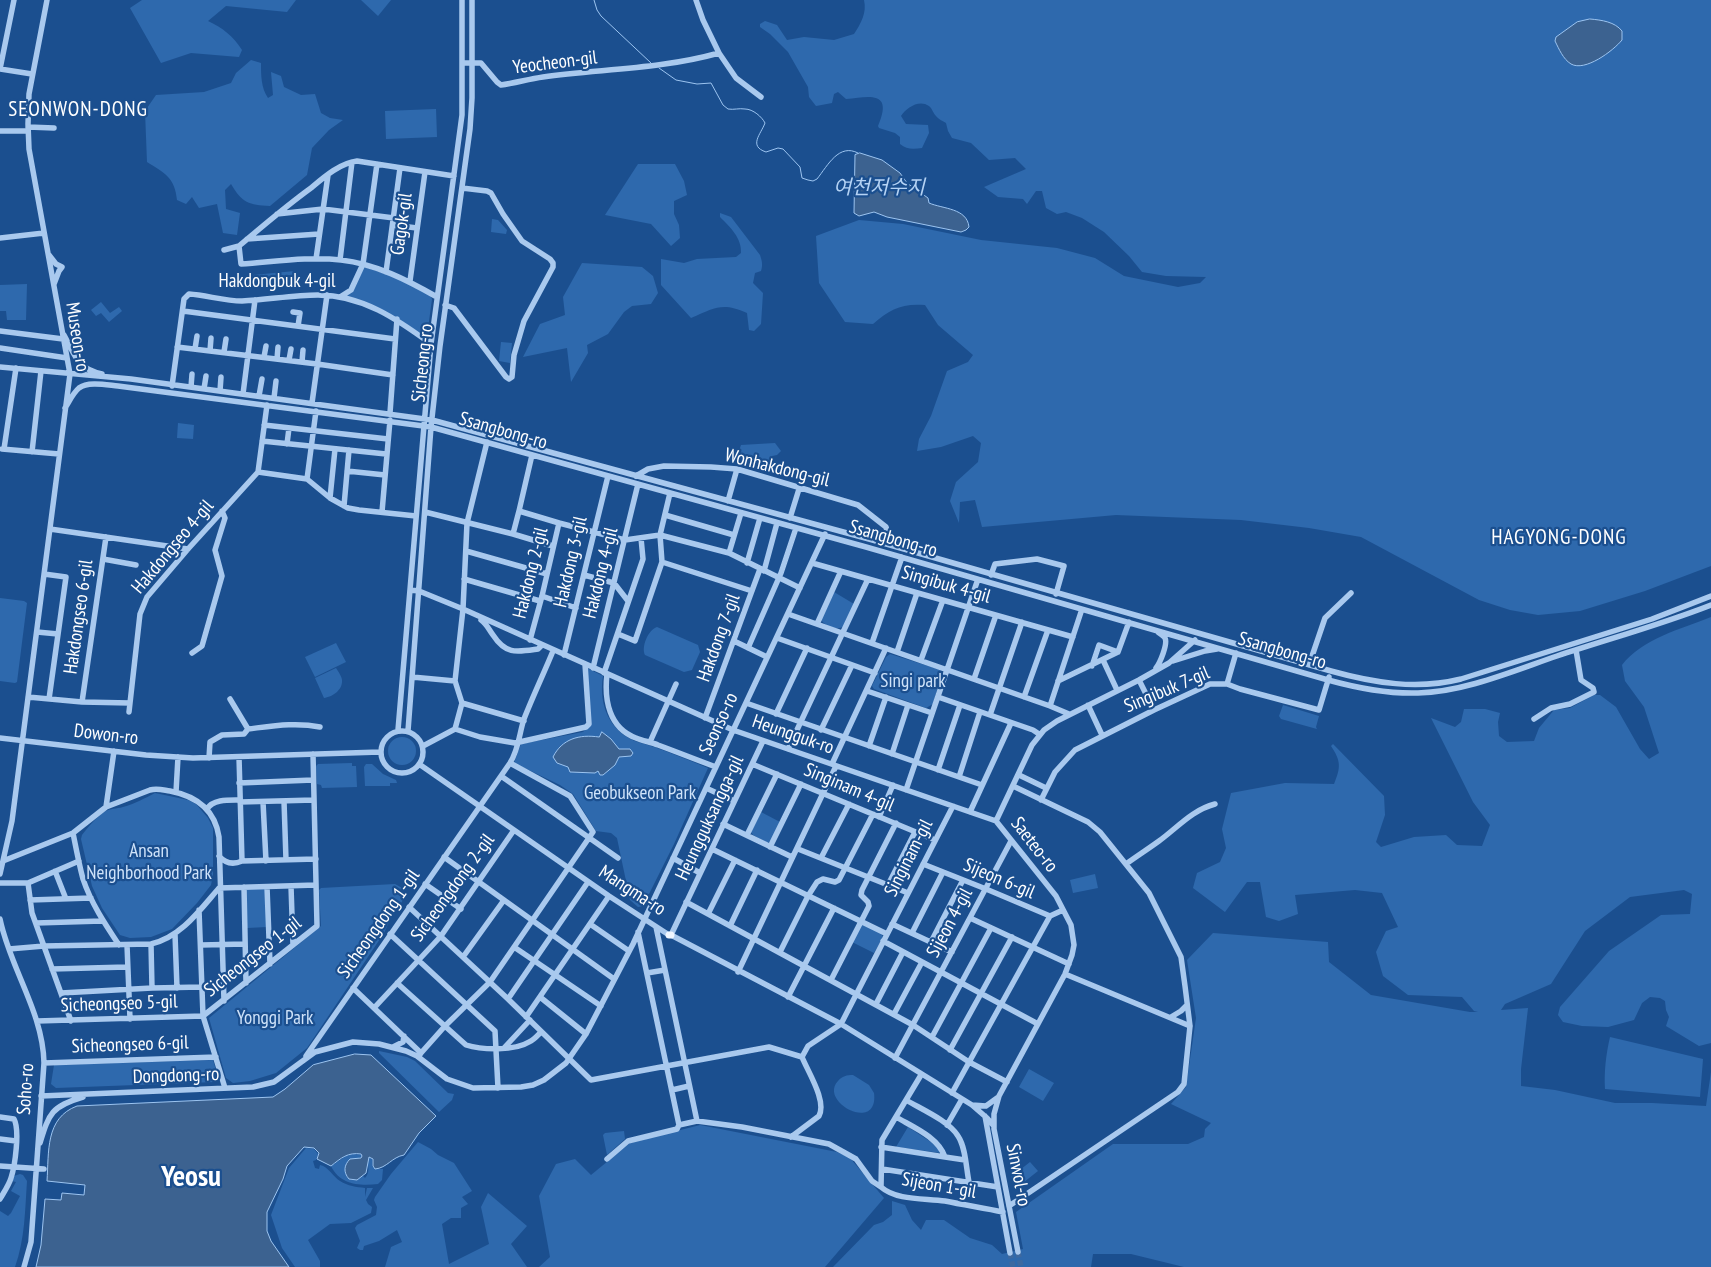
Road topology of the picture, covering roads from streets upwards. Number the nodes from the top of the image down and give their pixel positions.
1 (14, 0) edge
2 (47, 0) edge
3 (462, 0) edge
4 (472, 0) edge
5 (696, 0) edge
6 (719, 53) junction
7 (463, 62) junction
8 (472, 62) junction
9 (0, 69) edge
10 (32, 74) junction
11 (760, 97) dead end
12 (54, 128) dead end
13 (28, 129) junction
14 (0, 131) edge
15 (352, 162) junction
16 (377, 164) junction
17 (400, 168) junction
18 (424, 172) junction
19 (328, 175) junction
20 (454, 176) junction
21 (462, 188) junction
22 (323, 209) junction
23 (346, 212) junction
24 (276, 214) junction
25 (370, 215) junction
26 (393, 222) junction
27 (417, 228) junction
28 (44, 233) junction
29 (319, 234) junction
30 (0, 238) edge
31 (247, 239) junction
32 (239, 246) junction
33 (224, 250) dead end
34 (443, 251) junction
35 (47, 252) junction
36 (452, 252) junction
37 (316, 259) junction
38 (340, 260) junction
39 (363, 264) junction
40 (386, 272) junction
41 (410, 281) junction
42 (53, 286) junction
43 (327, 295) junction
44 (437, 296) junction
45 (339, 297) junction
46 (255, 300) junction
47 (445, 305) junction
48 (183, 311) junction
49 (293, 312) dead end
50 (397, 319) junction
51 (252, 320) junction
52 (298, 326) junction
53 (322, 329) junction
54 (61, 330) junction
55 (0, 331) edge
56 (197, 336) dead end
57 (211, 338) dead end
58 (63, 339) junction
59 (226, 339) dead end
60 (395, 339) junction
61 (431, 344) junction
62 (266, 346) dead end
63 (177, 347) junction
64 (278, 347) dead end
65 (0, 348) edge
66 (196, 349) junction
67 (291, 349) dead end
68 (303, 350) dead end
69 (210, 351) junction
70 (224, 352) junction
71 (248, 355) junction
72 (264, 357) junction
73 (67, 358) junction
74 (276, 359) junction
75 (289, 360) junction
76 (302, 362) junction
77 (317, 364) junction
78 (0, 367) edge
79 (16, 368) junction
80 (41, 371) junction
81 (70, 374) junction
82 (192, 374) dead end
83 (393, 375) junction
84 (206, 376) dead end
85 (221, 377) dead end
86 (132, 379) junction
87 (262, 379) dead end
88 (276, 381) dead end
89 (172, 384) junction
90 (191, 387) junction
91 (204, 389) junction
92 (220, 391) junction
93 (171, 394) junction
94 (243, 394) junction
95 (259, 396) junction
96 (274, 398) junction
97 (312, 403) junction
98 (267, 405) junction
99 (65, 408) junction
100 (316, 411) junction
101 (390, 413) junction
102 (390, 420) junction
103 (424, 422) junction
104 (432, 423) junction
105 (264, 425) junction
106 (289, 428) junction
107 (313, 431) junction
108 (388, 439) junction
109 (262, 441) junction
110 (487, 442) junction
111 (287, 444) junction
112 (311, 447) junction
113 (2, 449) edge
114 (335, 449) junction
115 (349, 450) junction
116 (32, 452) junction
117 (59, 454) junction
118 (386, 454) junction
119 (532, 455) junction
120 (737, 469) junction
121 (347, 471) junction
122 (258, 472) junction
123 (384, 475) junction
124 (608, 476) junction
125 (636, 476) junction
126 (308, 478) junction
127 (638, 484) junction
128 (799, 489) junction
129 (670, 493) junction
130 (330, 498) junction
131 (728, 501) junction
132 (344, 506) junction
133 (222, 511) junction
134 (519, 511) junction
135 (382, 512) junction
136 (425, 512) junction
137 (741, 513) junction
138 (665, 515) junction
139 (416, 516) junction
140 (760, 518) junction
141 (790, 518) junction
142 (467, 523) junction
143 (559, 523) junction
144 (777, 523) junction
145 (796, 528) junction
146 (50, 529) junction
147 (828, 529) junction
148 (594, 532) junction
149 (513, 534) junction
150 (660, 535) junction
151 (734, 535) junction
152 (824, 536) junction
153 (106, 537) junction
154 (642, 538) junction
155 (624, 540) junction
156 (887, 544) junction
157 (553, 546) junction
158 (188, 549) junction
159 (466, 551) junction
160 (729, 554) junction
161 (902, 557) junction
162 (103, 559) junction
163 (662, 562) junction
164 (747, 563) junction
165 (812, 563) junction
166 (136, 565) dead end
167 (762, 570) junction
168 (841, 571) junction
169 (44, 574) junction
170 (547, 574) junction
171 (584, 575) junction
172 (992, 575) junction
173 (778, 578) junction
174 (464, 579) junction
175 (868, 579) junction
176 (978, 579) junction
177 (614, 583) junction
178 (892, 586) junction
179 (800, 588) junction
180 (410, 590) junction
181 (419, 591) junction
182 (752, 591) junction
183 (917, 593) junction
184 (1351, 593) dead end
185 (1056, 594) junction
186 (1711, 596) edge
187 (541, 599) junction
188 (943, 600) junction
189 (628, 601) junction
190 (1711, 605) edge
191 (968, 607) junction
192 (576, 608) junction
193 (463, 609) junction
194 (1082, 609) junction
195 (788, 614) junction
196 (996, 615) junction
197 (478, 617) junction
198 (1022, 622) junction
199 (1129, 622) junction
200 (817, 624) junction
201 (1048, 630) junction
202 (1154, 630) junction
203 (37, 632) junction
204 (842, 633) junction
205 (1196, 633) junction
206 (58, 634) junction
207 (618, 634) junction
208 (1073, 637) junction
209 (776, 638) junction
210 (530, 640) junction
211 (734, 641) junction
212 (1194, 641) junction
213 (872, 643) junction
214 (541, 646) junction
215 (748, 648) junction
216 (807, 648) junction
217 (886, 648) junction
218 (1576, 650) junction
219 (553, 651) junction
220 (897, 652) junction
221 (1118, 652) junction
222 (1233, 652) junction
223 (192, 653) dead end
224 (564, 655) junction
225 (767, 657) junction
226 (831, 657) junction
227 (921, 660) junction
228 (1103, 660) junction
229 (1169, 662) junction
230 (584, 664) junction
231 (852, 665) junction
232 (1309, 665) junction
233 (1092, 666) junction
234 (593, 668) junction
235 (947, 670) junction
236 (1153, 671) junction
237 (1331, 671) junction
238 (875, 673) junction
239 (605, 674) junction
240 (412, 677) junction
241 (974, 679) junction
242 (1139, 680) junction
243 (1328, 680) junction
244 (455, 681) junction
245 (1058, 681) junction
246 (676, 684) dead end
247 (1227, 684) junction
248 (999, 688) junction
249 (1117, 690) junction
250 (867, 691) junction
251 (28, 697) junction
252 (886, 697) junction
253 (938, 697) junction
254 (1024, 697) junction
255 (49, 699) junction
256 (230, 699) dead end
257 (82, 702) junction
258 (668, 702) junction
259 (130, 703) junction
260 (462, 703) junction
261 (746, 704) junction
262 (960, 704) junction
263 (1088, 704) junction
264 (908, 705) junction
265 (1050, 706) junction
266 (1154, 710) junction
267 (129, 712) dead end
268 (980, 712) junction
269 (932, 713) junction
270 (776, 714) junction
271 (1069, 714) junction
272 (990, 715) junction
273 (705, 718) junction
274 (1534, 719) dead end
275 (524, 721) junction
276 (801, 722) junction
277 (1011, 722) junction
278 (320, 728) dead end
279 (455, 728) junction
280 (248, 729) junction
281 (398, 730) junction
282 (733, 730) junction
283 (821, 730) junction
284 (408, 731) junction
285 (1040, 734) junction
286 (1102, 735) junction
287 (0, 738) edge
288 (845, 738) junction
289 (23, 740) junction
290 (520, 741) junction
291 (763, 741) junction
292 (650, 742) junction
293 (423, 746) junction
294 (869, 746) junction
295 (788, 749) junction
296 (114, 751) junction
297 (380, 752) junction
298 (313, 754) junction
299 (892, 754) junction
300 (178, 757) junction
301 (238, 757) junction
302 (209, 758) junction
303 (915, 762) junction
304 (510, 763) junction
305 (419, 764) junction
306 (752, 764) junction
307 (834, 765) junction
308 (716, 767) junction
309 (938, 770) junction
310 (777, 774) junction
311 (1019, 775) junction
312 (501, 776) junction
313 (959, 777) junction
314 (313, 780) junction
315 (239, 783) junction
316 (802, 784) junction
317 (893, 785) junction
318 (982, 785) junction
319 (1013, 786) junction
320 (706, 788) junction
321 (1046, 788) junction
322 (906, 790) junction
323 (176, 792) junction
324 (823, 794) junction
325 (314, 800) junction
326 (1041, 800) junction
327 (240, 801) junction
328 (284, 801) junction
329 (734, 801) junction
330 (263, 802) junction
331 (849, 804) junction
332 (1215, 804) dead end
333 (480, 806) junction
334 (953, 806) junction
335 (106, 807) junction
336 (207, 810) junction
337 (970, 812) junction
338 (873, 814) junction
339 (879, 817) junction
340 (996, 821) junction
341 (896, 823) junction
342 (723, 824) junction
343 (514, 830) junction
344 (915, 832) junction
345 (73, 833) junction
346 (747, 835) junction
347 (589, 838) junction
348 (935, 840) junction
349 (1011, 841) junction
350 (770, 847) junction
351 (712, 848) junction
352 (798, 849) junction
353 (219, 856) junction
354 (444, 857) junction
355 (618, 858) dead end
356 (673, 858) junction
357 (792, 858) junction
358 (821, 858) junction
359 (316, 859) junction
360 (286, 860) junction
361 (734, 860) junction
362 (3, 861) junction
363 (79, 861) junction
364 (242, 861) junction
365 (266, 861) junction
366 (923, 864) junction
367 (1126, 864) junction
368 (568, 867) junction
369 (845, 868) junction
370 (757, 870) junction
371 (55, 871) junction
372 (0, 872) edge
373 (944, 872) junction
374 (700, 873) junction
375 (868, 877) junction
376 (963, 880) junction
377 (479, 882) junction
378 (588, 882) junction
379 (780, 882) junction
380 (0, 883) edge
381 (28, 883) junction
382 (425, 884) junction
383 (316, 885) junction
384 (888, 885) junction
385 (291, 886) junction
386 (244, 887) junction
387 (268, 887) junction
388 (219, 888) junction
389 (986, 889) junction
390 (908, 893) junction
391 (609, 896) junction
392 (808, 896) junction
393 (91, 898) junction
394 (66, 899) junction
395 (30, 900) junction
396 (504, 900) junction
397 (686, 902) junction
398 (410, 907) junction
399 (834, 908) junction
400 (461, 909) junction
401 (199, 910) junction
402 (1063, 910) junction
403 (708, 914) junction
404 (1050, 916) junction
405 (970, 918) junction
406 (0, 919) edge
407 (644, 919) junction
408 (532, 920) junction
409 (102, 921) junction
410 (861, 921) junction
411 (36, 923) junction
412 (590, 924) junction
413 (892, 924) junction
414 (730, 926) junction
415 (656, 927) junction
416 (991, 928) junction
417 (638, 932) junction
418 (912, 933) junction
419 (175, 934) junction
420 (390, 934) junction
421 (887, 934) junction
422 (552, 935) junction
423 (670, 935) junction
424 (441, 936) junction
425 (1012, 937) junction
426 (754, 938) junction
427 (883, 941) junction
428 (931, 942) junction
429 (151, 944) junction
430 (245, 944) junction
431 (119, 945) junction
432 (127, 945) junction
433 (201, 945) junction
434 (222, 945) junction
435 (293, 945) junction
436 (44, 946) junction
437 (514, 947) junction
438 (1032, 947) junction
439 (9, 949) junction
440 (572, 949) junction
441 (629, 951) junction
442 (780, 952) junction
443 (904, 952) junction
444 (952, 952) junction
445 (463, 957) junction
446 (419, 959) junction
447 (534, 962) junction
448 (922, 962) junction
449 (270, 964) junction
450 (1069, 964) junction
451 (804, 966) junction
452 (128, 967) junction
453 (52, 969) junction
454 (665, 970) junction
455 (738, 972) junction
456 (941, 972) junction
457 (647, 973) junction
458 (1065, 974) junction
459 (554, 976) junction
460 (614, 979) junction
461 (831, 980) junction
462 (490, 982) junction
463 (246, 983) junction
464 (397, 983) junction
465 (961, 983) junction
466 (152, 988) junction
467 (177, 988) junction
468 (202, 988) junction
469 (353, 988) junction
470 (128, 989) junction
471 (62, 993) junction
472 (856, 994) junction
473 (981, 994) junction
474 (540, 997) junction
475 (788, 997) junction
476 (508, 999) junction
477 (224, 1001) junction
478 (467, 1004) junction
479 (876, 1004) junction
480 (1001, 1004) junction
481 (1187, 1005) junction
482 (601, 1006) junction
483 (374, 1008) junction
484 (894, 1014) junction
485 (203, 1016) junction
486 (528, 1018) junction
487 (1171, 1018) junction
488 (130, 1019) junction
489 (72, 1020) junction
490 (37, 1022) junction
491 (841, 1024) junction
492 (1038, 1024) junction
493 (913, 1025) junction
494 (445, 1026) junction
495 (1190, 1026) junction
496 (541, 1032) junction
497 (586, 1034) junction
498 (319, 1036) junction
499 (404, 1036) junction
500 (932, 1037) junction
501 (393, 1047) junction
502 (327, 1048) junction
503 (496, 1048) junction
504 (504, 1048) junction
505 (950, 1050) junction
506 (419, 1055) junction
507 (216, 1057) junction
508 (802, 1057) junction
509 (570, 1058) junction
510 (895, 1058) junction
511 (304, 1059) junction
512 (969, 1062) junction
513 (44, 1063) junction
514 (684, 1063) junction
515 (667, 1067) junction
516 (921, 1075) junction
517 (1007, 1082) junction
518 (689, 1086) junction
519 (225, 1088) junction
520 (498, 1088) junction
521 (672, 1090) junction
522 (952, 1093) junction
523 (92, 1094) junction
524 (41, 1096) junction
525 (962, 1099) junction
526 (998, 1099) junction
527 (906, 1100) junction
528 (972, 1106) junction
529 (985, 1116) junction
530 (0, 1117) edge
531 (896, 1117) junction
532 (696, 1121) junction
533 (679, 1125) junction
534 (947, 1125) junction
535 (994, 1130) junction
536 (791, 1137) junction
537 (0, 1139) edge
538 (16, 1141) junction
539 (881, 1147) junction
540 (37, 1152) junction
541 (945, 1157) junction
542 (607, 1159) dead end
543 (965, 1160) junction
544 (0, 1166) edge
545 (13, 1168) junction
546 (882, 1168) junction
547 (44, 1169) dead end
548 (36, 1170) junction
549 (969, 1182) junction
550 (881, 1187) junction
551 (998, 1187) junction
552 (1, 1195) edge
553 (1009, 1206) junction
554 (1003, 1212) junction
555 (1018, 1252) tunnel mouth
556 (1010, 1253) tunnel mouth
557 (24, 1267) edge

1 - 9 street
2 - 10 street, Museon-ro
3 - 7 street, Sicheong-ro
4 - 8 street, Sicheong-ro
5 - 6 street
6 - 8 street, Yeocheon-gil
6 - 11 street
7 - 8 street
7 - 20 street, Sicheong-ro
8 - 21 street, Sicheong-ro
9 - 10 street
10 - 13 street, Museon-ro
12 - 13 street
13 - 14 street
13 - 28 street, Museon-ro
15 - 16 street, Gagok-gil
15 - 19 street
15 - 23 street
16 - 17 street, Gagok-gil
16 - 25 street, Gagok-gil
17 - 18 street, Gagok-gil
17 - 26 street, Gagok-gil
18 - 20 street, Gagok-gil
18 - 27 street, Gagok-gil
19 - 22 street
19 - 24 street
20 - 34 street, Sicheong-ro
21 - 36 street, Sicheong-ro
21 - 47 street
22 - 23 street
22 - 24 street
22 - 29 street
23 - 25 street
23 - 38 street
24 - 31 street
25 - 26 street
25 - 39 street, Gagok-gil
26 - 27 street
26 - 40 street, Gagok-gil
27 - 41 street, Gagok-gil
28 - 30 street
28 - 35 street, Museon-ro
29 - 31 street
29 - 37 street
31 - 32 street
32 - 33 street
32 - 37 street, Gagok-gil
34 - 36 street
34 - 44 street, Sicheong-ro
35 - 42 street, Museon-ro
35 - 42 street
36 - 47 street, Sicheong-ro
37 - 38 street, Gagok-gil
38 - 39 street, Gagok-gil
39 - 40 street, Gagok-gil
39 - 45 street
40 - 41 street, Gagok-gil
41 - 44 street, Gagok-gil
42 - 54 street, Museon-ro
43 - 45 street, Hakdongbuk 4-gil
43 - 46 street, Hakdongbuk 4-gil
43 - 53 street
44 - 61 street, Sicheong-ro
45 - 50 street, Hakdongbuk 4-gil
46 - 48 street, Hakdongbuk 4-gil
46 - 51 street
47 - 104 street, Sicheong-ro
48 - 51 street, Hakdongbuk 4-gil
48 - 63 street, Hakdongbuk 4-gil
49 - 52 street
50 - 60 street
50 - 61 street, Hakdongbuk 4-gil
51 - 52 street, Hakdongbuk 4-gil
51 - 71 street
52 - 53 street, Hakdongbuk 4-gil
53 - 60 street, Hakdongbuk 4-gil
53 - 77 street
54 - 58 street, Museon-ro
54 - 86 street
55 - 58 street
56 - 66 street
57 - 69 street
58 - 73 street, Museon-ro
59 - 70 street
60 - 83 street
61 - 103 street, Sicheong-ro
62 - 72 street
63 - 66 street
63 - 89 street, Hakdongbuk 4-gil
64 - 74 street
65 - 73 street
66 - 69 street
67 - 75 street
68 - 76 street
69 - 70 street
70 - 71 street
71 - 72 street
71 - 94 street
72 - 74 street
73 - 81 street, Museon-ro
74 - 75 street
75 - 76 street
76 - 77 street
77 - 83 street
77 - 97 street
78 - 79 street, Ssangbong-ro
79 - 80 street, Ssangbong-ro
79 - 113 street
80 - 81 street, Ssangbong-ro
80 - 116 street
81 - 86 street, Ssangbong-ro
81 - 99 street, Museon-ro
82 - 90 street
83 - 101 street
84 - 91 street
85 - 92 street
86 - 89 street, Ssangbong-ro
87 - 95 street
88 - 96 street
89 - 90 street, Ssangbong-ro
89 - 93 street, Hakdongbuk 4-gil
90 - 91 street, Ssangbong-ro
91 - 92 street, Ssangbong-ro
92 - 94 street, Ssangbong-ro
93 - 98 street, Ssangbong-ro
93 - 99 street, Ssangbong-ro
94 - 95 street, Ssangbong-ro
95 - 96 street, Ssangbong-ro
96 - 97 street, Ssangbong-ro
97 - 101 street, Ssangbong-ro
98 - 100 street, Ssangbong-ro
98 - 105 street
99 - 117 street, Museon-ro
100 - 102 street, Ssangbong-ro
100 - 107 street
101 - 103 street, Ssangbong-ro
102 - 103 street, Ssangbong-ro
102 - 108 street
103 - 104 street, Ssangbong-ro
103 - 139 street, Sicheong-ro
104 - 110 street, Ssangbong-ro
104 - 125 street, Ssangbong-ro
104 - 136 street, Sicheong-ro
105 - 106 street
105 - 109 street
106 - 107 street
106 - 111 street
107 - 108 street
107 - 112 street
108 - 118 street
109 - 111 street
109 - 122 street
110 - 119 street, Ssangbong-ro
110 - 142 street
111 - 112 street
112 - 114 street
112 - 126 street
113 - 116 street
114 - 115 street
114 - 130 street
115 - 118 street
115 - 121 street
116 - 117 street
117 - 146 street, Museon-ro
118 - 123 street
119 - 124 street, Ssangbong-ro
119 - 134 street, Hakdong 2-gil
120 - 125 street, Wonhakdong-gil
120 - 128 street, Wonhakdong-gil
120 - 131 street
121 - 123 street
121 - 132 street
122 - 126 street
122 - 133 street, Hakdongseo 4-gil
123 - 135 street
124 - 127 street, Ssangbong-ro
124 - 148 street, Hakdong 3-gil
125 - 131 street, Ssangbong-ro
126 - 130 street
127 - 129 street, Ssangbong-ro
127 - 155 street, Hakdong 4-gil
128 - 141 street
128 - 156 street, Wonhakdong-gil
129 - 137 street, Ssangbong-ro
129 - 138 street
130 - 132 street
131 - 141 street, Ssangbong-ro
132 - 135 street
133 - 158 street, Hakdongseo 4-gil
133 - 223 street
134 - 143 street, Hakdong 2-gil
134 - 149 street
135 - 139 street
136 - 142 street
136 - 181 street, Sicheong-ro
137 - 140 street, Ssangbong-ro
137 - 151 street
138 - 150 street
138 - 151 street
139 - 180 street, Sicheong-ro
140 - 144 street, Ssangbong-ro
140 - 164 street
141 - 147 street, Ssangbong-ro
142 - 149 street
142 - 159 street
143 - 148 street
143 - 157 street, Hakdong 2-gil
144 - 145 street, Ssangbong-ro
144 - 167 street, Hakdong 7-gil
145 - 152 street, Ssangbong-ro
145 - 173 street
146 - 153 street
146 - 169 street, Museon-ro
147 - 152 street, Seonso-ro
147 - 156 street, Ssangbong-ro
148 - 155 street
148 - 171 street, Hakdong 3-gil
149 - 157 street
150 - 154 street
150 - 160 street
150 - 163 street
151 - 160 street
152 - 161 street, Ssangbong-ro
152 - 165 street, Seonso-ro
153 - 158 street
153 - 162 street, Hakdongseo 6-gil
154 - 155 street
154 - 189 street
155 - 177 street, Hakdong 4-gil
156 - 172 street, Ssangbong-ro
157 - 170 street, Hakdong 2-gil
158 - 259 street, Hakdongseo 4-gil
159 - 170 street
159 - 174 street
160 - 164 street
161 - 176 street, Ssangbong-ro
161 - 178 street
162 - 166 street
162 - 257 street, Hakdongseo 6-gil
163 - 182 street
163 - 207 street
164 - 167 street
165 - 168 street, Singibuk 4-gil
165 - 179 street, Seonso-ro
167 - 173 street
167 - 182 street, Hakdong 7-gil
168 - 175 street, Singibuk 4-gil
168 - 200 street
169 - 203 street, Museon-ro
169 - 206 street
170 - 187 street, Hakdong 2-gil
171 - 177 street
171 - 192 street, Hakdong 3-gil
172 - 185 street, Ssangbong-ro
172 - 185 street
173 - 179 street
173 - 215 street
174 - 187 street
174 - 193 street
175 - 178 street, Singibuk 4-gil
175 - 204 street
176 - 191 street
176 - 194 street, Ssangbong-ro
177 - 189 street
177 - 234 street, Hakdong 4-gil
178 - 183 street, Singibuk 4-gil
178 - 213 street
179 - 195 street, Seonso-ro
180 - 181 street, Heungguk-ro
180 - 281 street, Sicheong-ro
181 - 193 street, Heungguk-ro
181 - 240 street, Sicheong-ro
182 - 211 street, Hakdong 7-gil
183 - 188 street, Singibuk 4-gil
183 - 220 street
184 - 232 street
185 - 205 street, Ssangbong-ro
186 - 237 street, Ssangbong-ro
187 - 192 street
187 - 210 street, Hakdong 2-gil
188 - 191 street, Singibuk 4-gil
188 - 227 street
189 - 207 street
190 - 218 street, Ssangbong-ro
191 - 196 street, Singibuk 4-gil
191 - 235 street
192 - 224 street, Hakdong 3-gil
193 - 197 street, Heungguk-ro
193 - 244 street
194 - 199 street, Ssangbong-ro
194 - 208 street
195 - 200 street
195 - 209 street, Seonso-ro
196 - 198 street, Singibuk 4-gil
196 - 241 street
197 - 210 street, Heungguk-ro
197 - 214 street
198 - 201 street, Singibuk 4-gil
198 - 248 street
199 - 202 street, Ssangbong-ro
199 - 221 street
200 - 204 street
201 - 208 street, Singibuk 4-gil
201 - 254 street
202 - 212 street, Ssangbong-ro
202 - 236 street
203 - 206 street
203 - 251 street, Museon-ro
204 - 213 street
204 - 226 street
205 - 212 street
205 - 232 street, Ssangbong-ro
206 - 255 street
207 - 239 street
208 - 245 street
209 - 216 street
209 - 225 street, Seonso-ro
210 - 214 street, Heungguk-ro
211 - 215 street
211 - 273 street, Hakdong 7-gil
212 - 222 street, Ssangbong-ro
212 - 229 street, Saeteo-ro
213 - 217 street
214 - 219 street, Heungguk-ro
215 - 225 street
216 - 226 street
216 - 270 street
217 - 220 street
217 - 238 street
218 - 243 street, Ssangbong-ro
218 - 274 street
219 - 224 street, Heungguk-ro
219 - 275 street, Sicheongdong 1-gil
220 - 227 street
221 - 228 street
221 - 233 street
222 - 229 street
222 - 243 street, Ssangbong-ro
222 - 247 street
224 - 230 street, Heungguk-ro
225 - 261 street, Seonso-ro
226 - 231 street
226 - 276 street
227 - 235 street
228 - 233 street
228 - 249 street
229 - 236 street, Saeteo-ro
230 - 234 street, Heungguk-ro
230 - 290 street
231 - 238 street
231 - 283 street
232 - 237 street, Ssangbong-ro
233 - 245 street
234 - 239 street, Heungguk-ro
235 - 241 street
235 - 253 street
236 - 242 street, Saeteo-ro
237 - 243 street
238 - 250 street
239 - 258 street, Heungguk-ro
239 - 292 street
240 - 244 street
240 - 284 street, Sicheong-ro
241 - 248 street
242 - 249 street, Saeteo-ro
242 - 266 street
243 - 247 street, Singibuk 7-gil
244 - 260 street
245 - 265 street
246 - 258 street
247 - 266 street, Singibuk 7-gil
248 - 254 street
248 - 272 street
249 - 263 street, Saeteo-ro
250 - 252 street
250 - 288 street
251 - 255 street
251 - 289 street, Museon-ro
252 - 264 street
252 - 294 street
253 - 262 street
253 - 269 street
254 - 265 street
255 - 257 street
256 - 280 street
257 - 259 street
258 - 273 street, Heungguk-ro
258 - 292 street
259 - 267 street, Hakdongseo 4-gil
260 - 275 street
260 - 279 street
261 - 270 street
261 - 282 street, Seonso-ro
262 - 268 street
262 - 309 street
263 - 271 street, Saeteo-ro
263 - 286 street
264 - 269 street
264 - 299 street
265 - 271 street
266 - 286 street, Singibuk 7-gil
268 - 272 street
268 - 313 street
269 - 303 street
270 - 276 street
271 - 285 street, Saeteo-ro
272 - 277 street
273 - 282 street, Heungguk-ro
275 - 290 street, Sicheongdong 1-gil
276 - 283 street
276 - 295 street
277 - 285 street
277 - 318 street
278 - 280 street
279 - 290 street
279 - 293 street
280 - 302 street
281 - 284 street
281 - 297 street
282 - 291 street, Heungguk-ro
282 - 308 street, Seonso-ro
283 - 288 street
284 - 293 street
285 - 311 street, Saeteo-ro
286 - 321 street, Singibuk 7-gil
287 - 289 street, Dowon-ro
288 - 294 street
288 - 307 street
289 - 296 street, Dowon-ro
289 - 362 street
290 - 304 street, Sicheongdong 1-gil
291 - 295 street, Heungguk-ro
291 - 306 street, Heungguksangga-gil
292 - 308 street
293 - 305 street
294 - 299 street
295 - 307 street, Heungguk-ro
296 - 300 street, Dowon-ro
296 - 335 street
297 - 298 street, Dowon-ro
297 - 305 street
298 - 301 street, Dowon-ro
298 - 314 street, Sicheongseo 1-gil
299 - 303 street
300 - 302 street, Dowon-ro
300 - 323 street
301 - 302 street, Dowon-ro
301 - 315 street
303 - 309 street
303 - 322 street
304 - 312 street, Sicheongdong 1-gil
304 - 347 street
305 - 333 street, Mangma-ro
306 - 310 street, Singinam 4-gil
306 - 329 street, Heungguksangga-gil
307 - 317 street, Heungguk-ro
307 - 324 street
308 - 320 street, Seonso-ro
309 - 313 street
310 - 316 street, Singinam 4-gil
310 - 346 street
311 - 319 street, Saeteo-ro
311 - 321 street
312 - 333 street, Sicheongdong 1-gil
312 - 347 street
313 - 318 street
314 - 315 street
314 - 325 street, Sicheongseo 1-gil
315 - 327 street
316 - 324 street, Singinam 4-gil
316 - 350 street
317 - 322 street, Heungguk-ro
317 - 339 street
318 - 337 street
319 - 326 street
319 - 340 street, Saeteo-ro
320 - 329 street
320 - 356 street, Seonso-ro
321 - 326 street, Singibuk 7-gil
322 - 334 street, Heungguk-ro
323 - 335 street
323 - 336 street
324 - 331 street, Singinam 4-gil
324 - 352 street
325 - 328 street
325 - 359 street, Sicheongseo 1-gil
326 - 367 street
327 - 330 street
327 - 336 street
327 - 364 street
328 - 330 street
328 - 360 street
329 - 342 street, Heungguksangga-gil
330 - 365 street
331 - 338 street, Singinam 4-gil
331 - 358 street
332 - 367 street
333 - 343 street, Mangma-ro
333 - 354 street, Sicheongdong 1-gil
334 - 337 street, Heungguk-ro
334 - 348 street, Singinam-gil
335 - 345 street
336 - 353 street
337 - 340 street, Heungguk-ro
338 - 339 street, Singinam 4-gil
338 - 369 street
339 - 341 street, Singinam 4-gil
340 - 349 street, Saeteo-ro
341 - 344 street, Singinam 4-gil
341 - 375 street
342 - 346 street
342 - 351 street, Heungguksangga-gil
343 - 368 street, Mangma-ro
343 - 377 street, Sicheongdong 2-gil
344 - 348 street, Singinam 4-gil
344 - 384 street
345 - 362 street
345 - 363 street
346 - 350 street
347 - 355 street
347 - 368 street
348 - 366 street, Singinam-gil
349 - 389 street, Sijeon 4-gil
349 - 402 street, Saeteo-ro
350 - 357 street
351 - 361 street
351 - 374 street, Heungguksangga-gil
352 - 357 street
352 - 358 street
353 - 364 street
353 - 388 street
354 - 377 street
354 - 382 street, Sicheongdong 1-gil
356 - 374 street
356 - 407 street, Seonso-ro
357 - 379 street
358 - 369 street
359 - 360 street
359 - 383 street, Sicheongseo 1-gil
360 - 365 street
361 - 370 street
361 - 403 street
362 - 372 street
363 - 371 street
363 - 393 street
364 - 365 street
366 - 373 street, Sijeon 6-gil
366 - 390 street, Singinam-gil
367 - 481 street
368 - 378 street, Mangma-ro
368 - 408 street
369 - 375 street
369 - 392 street
370 - 379 street
370 - 414 street
371 - 381 street
371 - 394 street
373 - 376 street, Sijeon 6-gil
373 - 418 street, Sijeon 4-gil
374 - 397 street, Heungguksangga-gil
375 - 384 street
375 - 410 street
376 - 389 street, Sijeon 6-gil
376 - 428 street, Sijeon 4-gil
377 - 396 street
377 - 400 street, Sicheongdong 2-gil
378 - 391 street, Mangma-ro
378 - 422 street
379 - 392 street
379 - 426 street
380 - 381 street
381 - 395 street
382 - 398 street, Sicheongdong 1-gil
382 - 400 street
383 - 385 street
383 - 435 street, Sicheongseo 1-gil
384 - 390 street
385 - 387 street
385 - 435 street
386 - 387 street
386 - 388 street
386 - 430 street
387 - 449 street
388 - 401 street
388 - 434 street
389 - 404 street, Sijeon 6-gil
389 - 405 street, Sijeon 4-gil
390 - 413 street, Singinam-gil
391 - 407 street, Mangma-ro
391 - 412 street
392 - 399 street
392 - 442 street
393 - 394 street
393 - 409 street
394 - 395 street
395 - 411 street
396 - 408 street
396 - 445 street
397 - 403 street
397 - 423 street, Heungguksangga-gil
398 - 420 street, Sicheongdong 1-gil
398 - 424 street
399 - 410 street
399 - 451 street
400 - 424 street, Sicheongdong 2-gil
401 - 419 street
401 - 433 street
402 - 404 street, Sijeon 6-gil
402 - 450 street, Saeteo-ro
403 - 414 street
404 - 438 street
405 - 416 street
405 - 444 street, Sijeon 4-gil
406 - 439 street, Soho-ro
407 - 415 street, Mangma-ro
407 - 417 street, Seonso-ro
408 - 422 street
408 - 437 street
409 - 411 street
409 - 431 street
410 - 421 street
410 - 461 street
411 - 436 street
412 - 440 street
412 - 441 street
413 - 418 street, Singinam-gil
413 - 421 street, Singinam-gil
414 - 426 street
415 - 423 street, Mangma-ro
415 - 454 street
416 - 425 street
416 - 465 street, Sijeon 4-gil
417 - 441 street, Seonso-ro
417 - 457 street
418 - 428 street, Singinam-gil
419 - 429 street
419 - 467 street
420 - 446 street
420 - 469 street, Sicheongdong 1-gil
421 - 427 street, Singinam-gil
422 - 440 street
422 - 447 street
423 - 455 street, Mangma-ro
424 - 445 street
424 - 446 street, Sicheongdong 2-gil
425 - 438 street
425 - 473 street
426 - 442 street
426 - 455 street
427 - 443 street, Sijeon 4-gil
427 - 472 street, Singinam-gil
428 - 444 street, Singinam-gil
429 - 432 street
429 - 466 street
430 - 434 street
430 - 463 street
431 - 432 street
431 - 436 street
432 - 452 street
433 - 434 street
433 - 468 street
434 - 477 street
435 - 449 street, Sicheongseo 1-gil
436 - 439 street
436 - 453 street
437 - 447 street
437 - 462 street
438 - 450 street
438 - 480 street
439 - 490 street, Soho-ro
440 - 459 street
440 - 460 street
441 - 460 street, Seonso-ro
442 - 451 street
443 - 448 street, Sijeon 4-gil
443 - 479 street
444 - 456 street, Sijeon 4-gil
445 - 462 street
446 - 464 street, Sicheongdong 2-gil
446 - 478 street
447 - 459 street
447 - 476 street
448 - 456 street, Sijeon 4-gil
448 - 484 street
449 - 463 street, Sicheongseo 1-gil
450 - 458 street, Saeteo-ro
451 - 461 street
451 - 475 street
452 - 453 street
452 - 470 street
453 - 471 street
454 - 457 street
454 - 514 street
455 - 475 street, Mangma-ro
456 - 465 street, Sijeon 4-gil
456 - 493 street
457 - 515 street
458 - 487 street
458 - 492 street, Saeteo-ro
459 - 474 street
459 - 482 street
460 - 482 street, Seonso-ro
461 - 472 street
462 - 476 street
462 - 478 street
463 - 477 street, Sicheongseo 1-gil
464 - 483 street, Sicheongdong 2-gil
464 - 494 street
465 - 473 street, Sijeon 4-gil
465 - 500 street
466 - 467 street
466 - 470 street
467 - 468 street
468 - 485 street
469 - 483 street
469 - 498 street, Sicheongdong 1-gil
470 - 471 street
470 - 488 street
471 - 489 street
472 - 479 street
472 - 491 street, Singinam-gil
473 - 480 street, Sijeon 4-gil
473 - 505 street
474 - 486 street
474 - 497 street
475 - 491 street, Mangma-ro
476 - 486 street
477 - 485 street, Sicheongseo 1-gil
478 - 494 street
478 - 503 street
479 - 484 street
480 - 492 street, Sijeon 4-gil
480 - 512 street
481 - 487 street
481 - 495 street
482 - 497 street, Seonso-ro
483 - 499 street
484 - 493 street
485 - 488 street, Sicheongseo 5-gil
485 - 507 street
486 - 496 street
486 - 504 street
487 - 495 street
488 - 489 street, Sicheongseo 5-gil
489 - 490 street, Sicheongseo 5-gil
490 - 513 street, Soho-ro
491 - 508 street
491 - 510 street, Mangma-ro
492 - 517 street, Saeteo-ro
493 - 500 street
493 - 510 street
494 - 503 street
494 - 506 street
495 - 553 street
496 - 504 street
496 - 509 street
497 - 509 street, Seonso-ro
498 - 502 street
498 - 511 street, Sicheongdong 1-gil
499 - 501 street
499 - 506 street
500 - 505 street
501 - 502 street, Seonso-ro
501 - 506 street, Seonso-ro
502 - 511 street, Seonso-ro
503 - 504 street
503 - 520 street
505 - 512 street
506 - 520 street, Seonso-ro
507 - 513 street, Sicheongseo 6-gil
507 - 519 street
508 - 514 street
508 - 536 street
509 - 515 street
509 - 520 street, Seonso-ro
510 - 516 street, Mangma-ro
511 - 519 street, Dongdong-ro
512 - 517 street
512 - 522 street
513 - 524 street, Soho-ro
514 - 515 street
514 - 518 street
515 - 521 street
516 - 522 street, Mangma-ro
516 - 527 street, Sijeon 1-gil
517 - 526 street, Saeteo-ro
518 - 521 street
518 - 532 street
519 - 523 street, Dongdong-ro
521 - 533 street
522 - 525 street, Mangma-ro
523 - 524 street, Dongdong-ro
523 - 540 street
524 - 540 street, Soho-ro
525 - 528 street, Mangma-ro
525 - 534 street
526 - 528 street
526 - 535 street, Sinwol-ro
527 - 531 street, Sijeon 1-gil
527 - 534 street
528 - 529 street, Mangma-ro
529 - 535 street, Mangma-ro
529 - 551 street, Sinwol-ro
530 - 538 street
531 - 539 street, Sijeon 1-gil
531 - 541 street
532 - 533 street
532 - 536 street
533 - 542 street
534 - 543 street
535 - 553 street, Sinwol-ro
536 - 550 street
537 - 538 street
538 - 545 street
539 - 541 street, Sijeon 1-gil
539 - 546 street, Sijeon 1-gil
540 - 548 street, Soho-ro
541 - 543 street, Sijeon 1-gil
543 - 549 street
544 - 545 street
545 - 548 street
545 - 552 street
546 - 549 street
546 - 550 street, Sijeon 1-gil
547 - 548 street
548 - 557 street, Soho-ro
549 - 551 street
550 - 554 street, Sijeon 1-gil
551 - 554 street, Sinwol-ro
553 - 555 street, Sinwol-ro
554 - 556 street, Sinwol-ro

